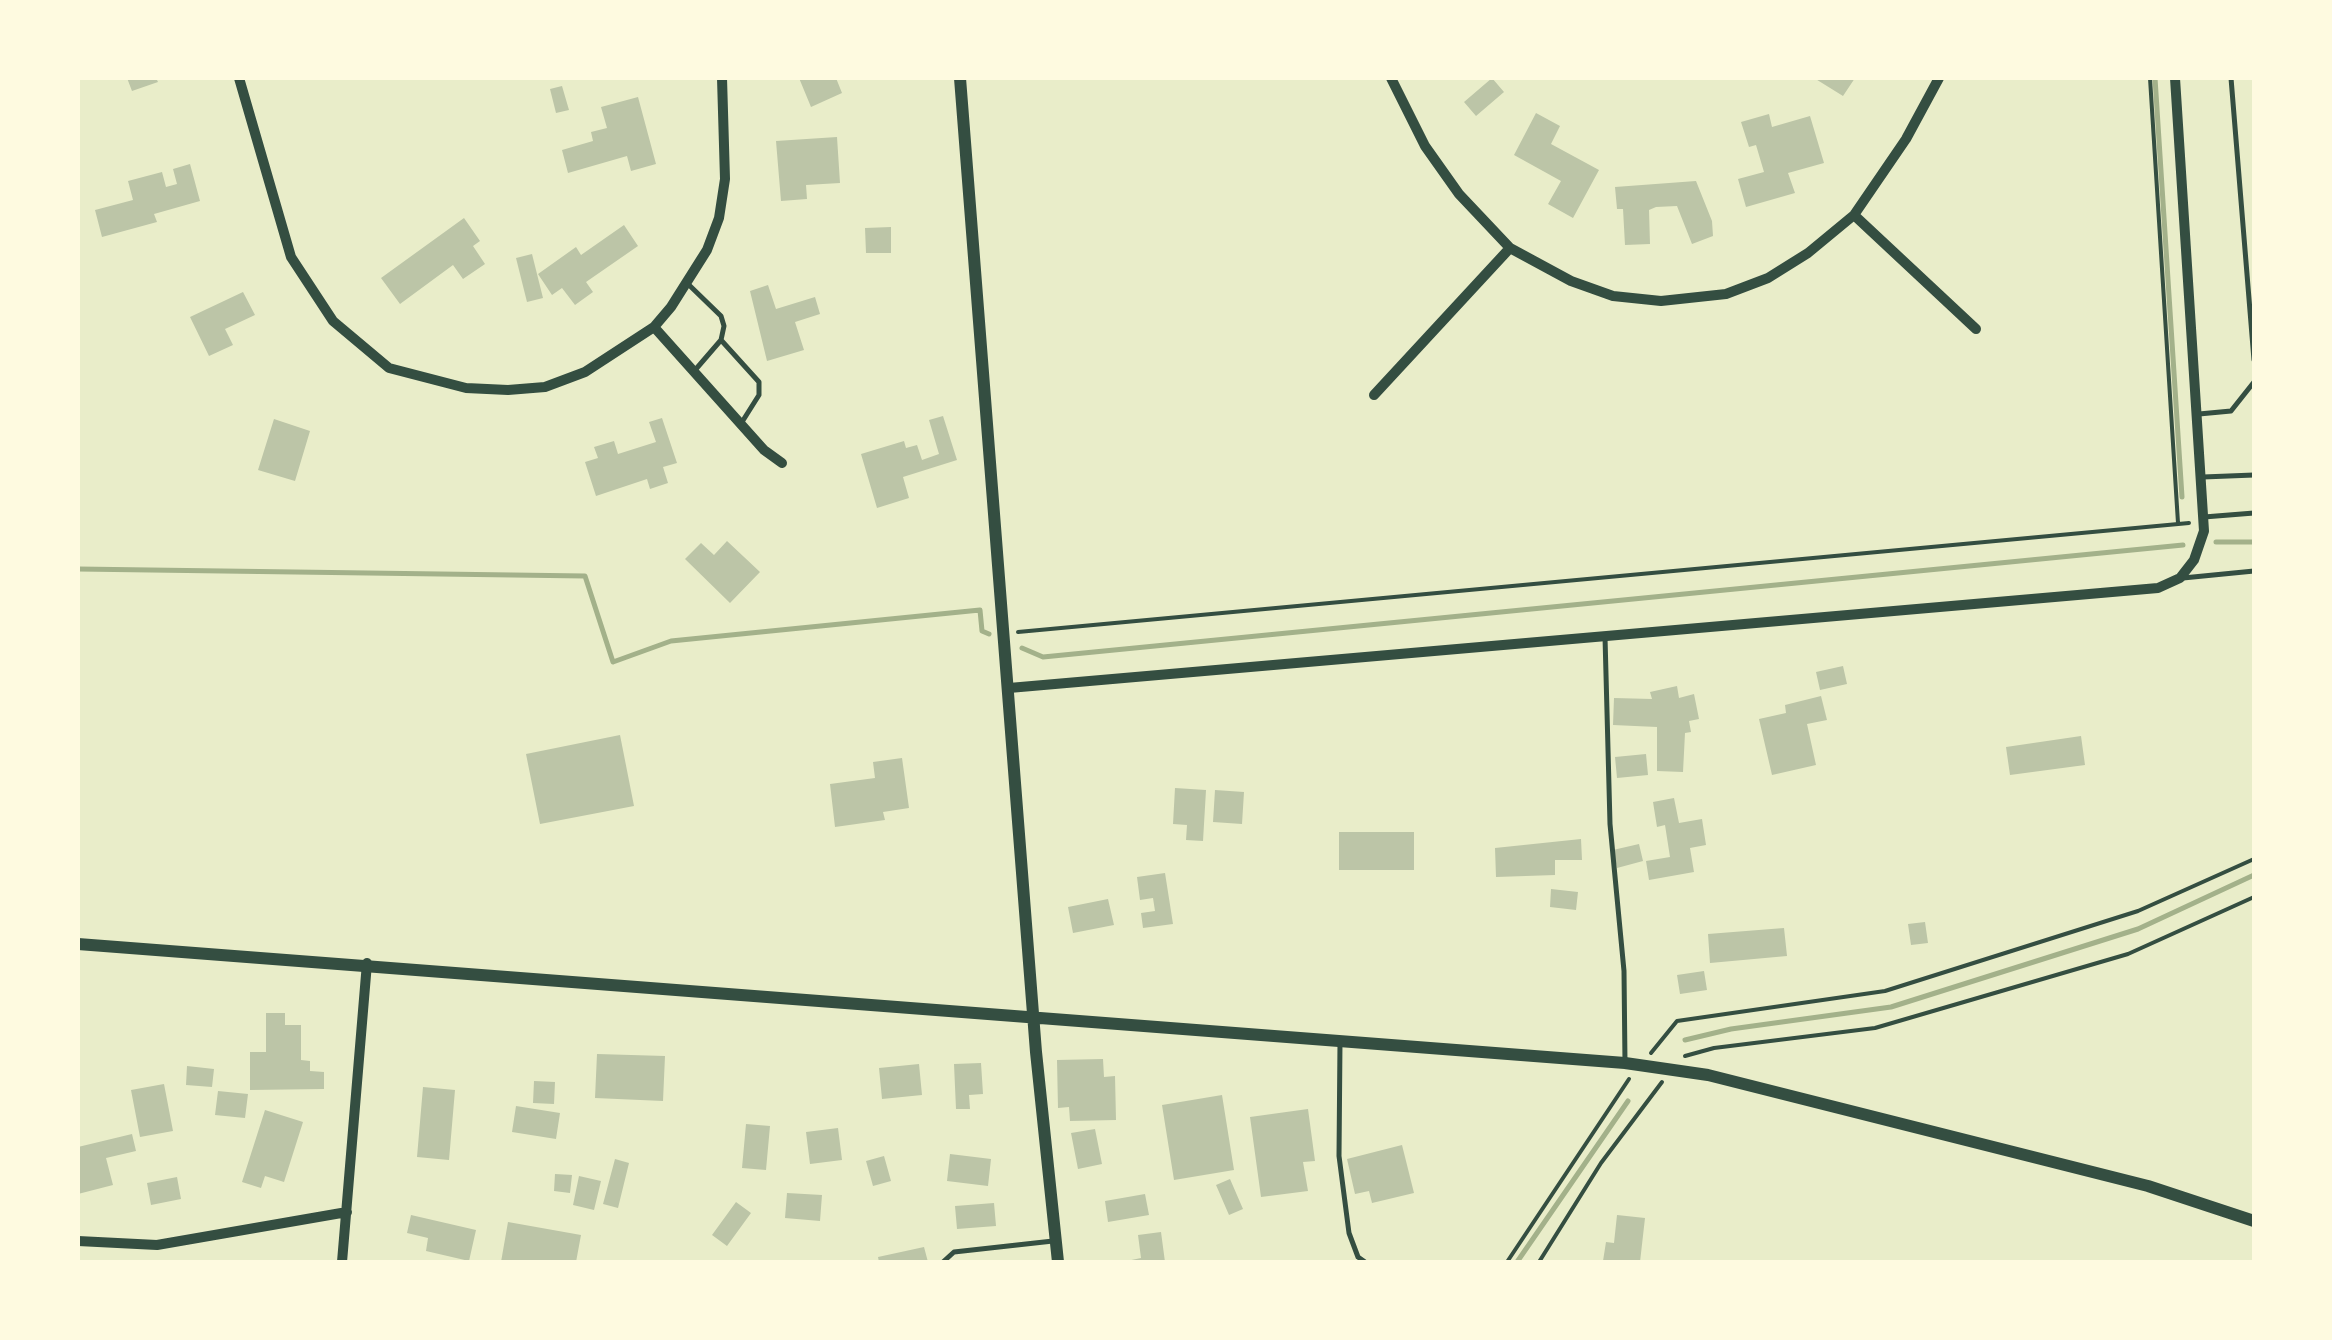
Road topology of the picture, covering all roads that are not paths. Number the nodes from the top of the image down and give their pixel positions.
1 (239, 78) edge
2 (722, 78) edge
3 (960, 78) edge
4 (1391, 78) edge
5 (1938, 78) edge
6 (2175, 78) edge
7 (2231, 78) edge
8 (1854, 215) junction
9 (1510, 248) junction
10 (686, 282) junction
11 (654, 327) junction
12 (1976, 329) dead end
13 (722, 340) junction
14 (2254, 360) edge
15 (694, 372) junction
16 (2254, 382) edge
17 (1374, 396) dead end
18 (2196, 414) junction
19 (741, 424) junction
20 (782, 463) dead end
21 (2254, 475) edge
22 (2200, 477) junction
23 (2254, 514) edge
24 (2204, 520) junction
25 (2254, 571) edge
26 (2180, 578) junction
27 (1605, 637) junction
28 (1009, 688) junction
29 (78, 944) edge
30 (367, 963) junction
31 (1033, 1016) junction
32 (1340, 1038) junction
33 (1626, 1063) junction
34 (347, 1212) junction
35 (2254, 1222) edge
36 (78, 1240) edge
37 (1056, 1240) junction
38 (342, 1262) edge
39 (943, 1262) edge
40 (1058, 1262) edge
41 (1365, 1262) edge

1 - 11 street
2 - 10 street
3 - 28 street
4 - 9 street
5 - 8 street
6 - 18 street
7 - 14 lane
8 - 9 street
8 - 12 street
9 - 17 street
10 - 11 street
10 - 13 lane
11 - 15 street
13 - 15 lane
13 - 19 lane
15 - 19 street
16 - 18 lane
18 - 22 street
19 - 20 street
21 - 22 lane
22 - 24 street
23 - 24 lane
24 - 26 street
25 - 26 lane
26 - 27 street
27 - 28 street
27 - 33 lane
28 - 31 street
29 - 30 street
30 - 31 street
30 - 34 street
31 - 32 street
31 - 37 street
32 - 33 street
32 - 41 lane
33 - 35 street
34 - 36 street
34 - 38 street
37 - 39 lane
37 - 40 street

